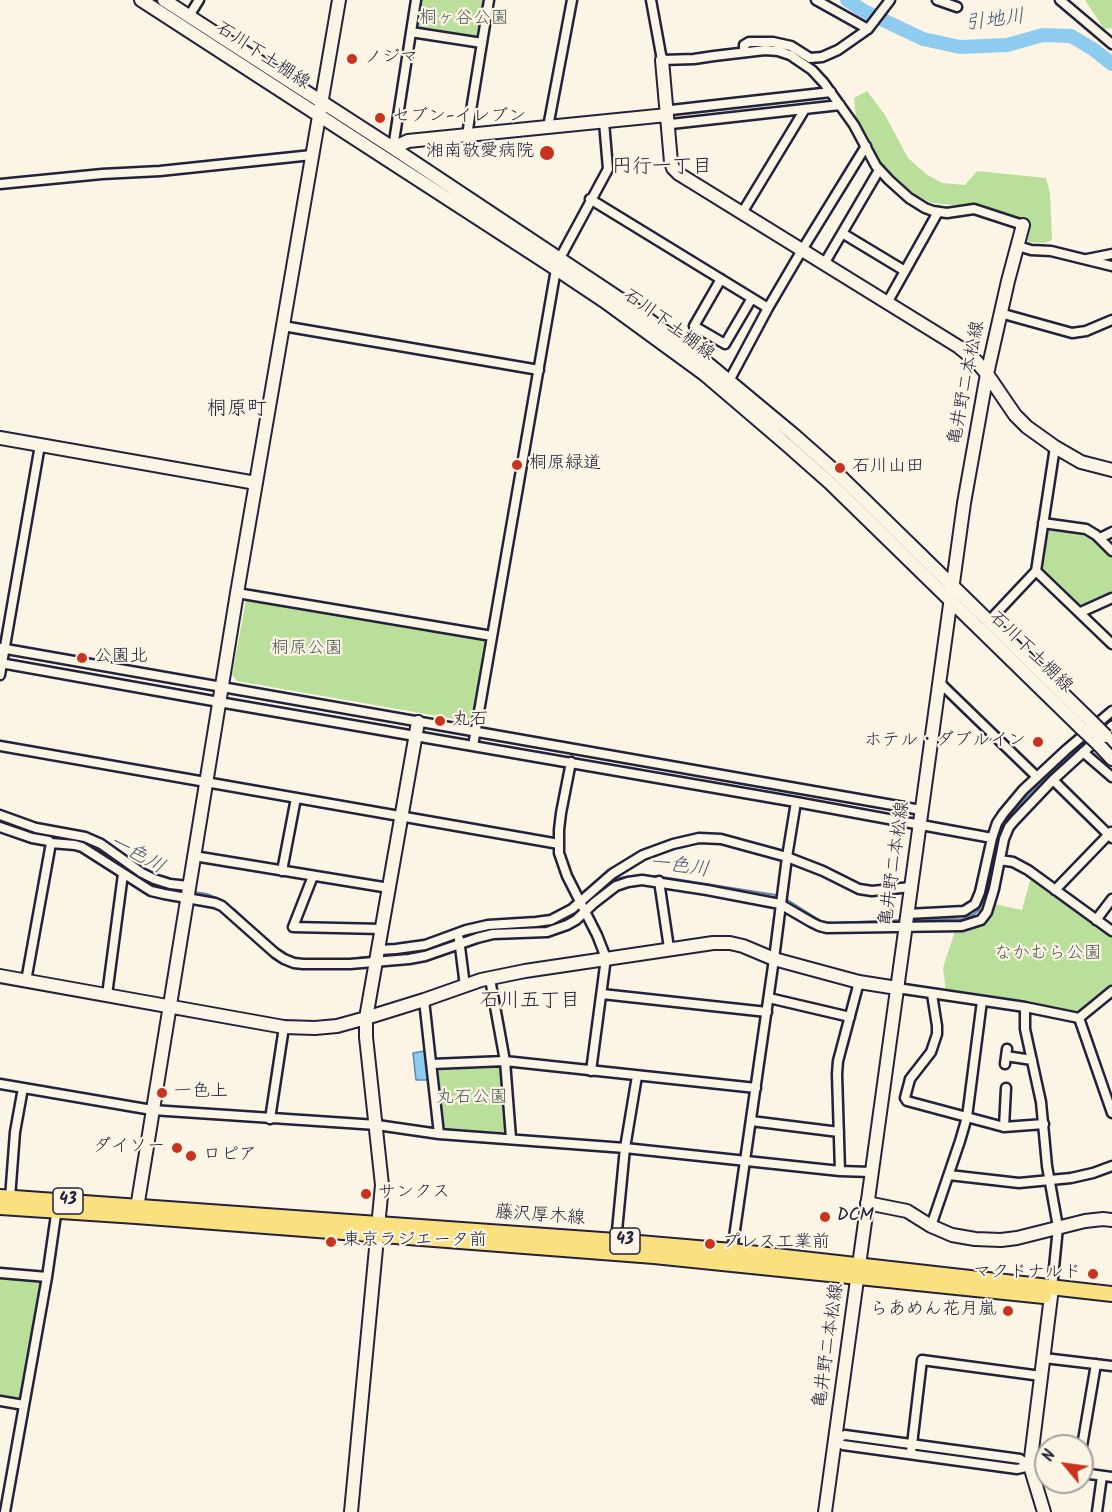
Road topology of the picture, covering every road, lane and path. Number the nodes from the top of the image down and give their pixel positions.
1 (141, 0) edge
2 (164, 0) edge
3 (199, 0) edge
4 (339, 0) edge
5 (416, 0) edge
6 (489, 0) edge
7 (572, 0) edge
8 (651, 0) edge
9 (816, 0) edge
10 (938, 0) edge
11 (1060, 0) edge
12 (889, 2) edge
13 (957, 7) dead end
14 (189, 16) junction
15 (869, 28) junction
16 (411, 32) junction
17 (482, 43) junction
18 (1112, 44) edge
19 (744, 52) junction
20 (662, 60) junction
21 (831, 92) junction
22 (321, 102) junction
23 (840, 105) junction
24 (805, 109) junction
25 (667, 115) junction
26 (319, 116) junction
27 (604, 122) junction
28 (548, 127) junction
29 (467, 135) junction
30 (866, 146) junction
31 (393, 148) junction
32 (312, 155) junction
33 (879, 170) junction
34 (0, 184) edge
35 (590, 199) junction
36 (939, 212) junction
37 (742, 213) junction
38 (1023, 225) joint
39 (842, 233) junction
40 (1018, 246) junction
41 (802, 250) junction
42 (1112, 254) edge
43 (1084, 260) junction
44 (558, 264) junction
45 (824, 264) junction
46 (1112, 266) edge
47 (905, 271) junction
48 (721, 279) junction
49 (752, 298) junction
50 (886, 303) junction
51 (768, 308) junction
52 (1000, 313) junction
53 (1112, 320) edge
54 (283, 326) junction
55 (539, 370) junction
56 (987, 374) junction
57 (729, 381) junction
58 (0, 438) edge
59 (40, 445) junction
60 (1055, 447) junction
61 (1112, 470) edge
62 (256, 483) junction
63 (1043, 523) junction
64 (1112, 532) edge
65 (1100, 538) junction
66 (1112, 551) edge
67 (1036, 571) junction
68 (952, 587) junction
69 (237, 592) junction
70 (1112, 598) edge
71 (951, 601) junction
72 (1081, 612) junction
73 (988, 621) junction
74 (492, 636) junction
75 (1112, 644) edge
76 (2, 649) edge
77 (1, 663) edge
78 (0, 675) edge
79 (939, 682) junction
80 (222, 687) junction
81 (219, 702) junction
82 (1112, 711) edge
83 (418, 722) junction
84 (1086, 724) junction
85 (475, 731) junction
86 (416, 736) junction
87 (1107, 737) edge
88 (0, 746) edge
89 (473, 746) junction
90 (1083, 752) junction
91 (1112, 759) edge
92 (571, 762) junction
93 (1037, 777) junction
94 (1112, 777) edge
95 (1053, 780) junction
96 (206, 783) junction
97 (296, 798) junction
98 (796, 802) junction
99 (921, 810) junction
100 (0, 816) edge
101 (401, 816) junction
102 (919, 825) junction
103 (0, 827) edge
104 (1111, 835) edge
105 (992, 838) junction
106 (51, 843) junction
107 (559, 844) junction
108 (194, 856) junction
109 (787, 857) junction
110 (1000, 860) junction
111 (282, 871) junction
112 (123, 874) junction
113 (313, 876) junction
114 (659, 882) junction
115 (911, 887) junction
116 (389, 888) junction
117 (1055, 890) junction
118 (188, 892) junction
119 (1112, 899) edge
120 (781, 900) junction
121 (580, 903) junction
122 (585, 912) junction
123 (906, 920) junction
124 (1096, 920) junction
125 (382, 929) junction
126 (1112, 931) edge
127 (458, 933) junction
128 (459, 944) junction
129 (669, 948) junction
130 (377, 956) junction
131 (606, 958) junction
132 (774, 959) junction
133 (0, 976) edge
134 (490, 978) junction
135 (26, 981) junction
136 (859, 982) junction
137 (465, 986) junction
138 (897, 988) junction
139 (1112, 991) edge
140 (602, 994) junction
141 (932, 994) junction
142 (107, 995) junction
143 (769, 998) junction
144 (424, 1000) junction
145 (982, 1001) junction
146 (169, 1005) junction
147 (1025, 1007) junction
148 (767, 1012) junction
149 (850, 1017) junction
150 (366, 1018) junction
151 (1079, 1018) junction
152 (284, 1027) junction
153 (1006, 1057) dead end
154 (1032, 1060) junction
155 (505, 1061) junction
156 (432, 1064) junction
157 (591, 1071) junction
158 (637, 1076) junction
159 (0, 1084) edge
160 (23, 1088) junction
161 (756, 1088) junction
162 (1006, 1088) dead end
163 (1111, 1108) edge
164 (152, 1110) junction
165 (967, 1117) junction
166 (270, 1119) junction
167 (751, 1121) junction
168 (1044, 1124) junction
169 (377, 1125) junction
170 (1004, 1127) junction
171 (839, 1132) junction
172 (439, 1134) junction
173 (511, 1138) junction
174 (625, 1148) junction
175 (745, 1160) junction
176 (1112, 1166) edge
177 (840, 1171) junction
178 (871, 1172) junction
179 (949, 1174) junction
180 (1051, 1179) junction
181 (3, 1201) edge
182 (867, 1203) junction
183 (57, 1206) junction
184 (136, 1211) junction
185 (1112, 1220) edge
186 (931, 1226) junction
187 (1058, 1227) junction
188 (378, 1229) junction
189 (616, 1240) junction
190 (732, 1251) junction
191 (858, 1271) junction
192 (0, 1273) edge
193 (47, 1277) junction
194 (1052, 1292) junction
195 (1112, 1294) edge
196 (1112, 1304) edge
197 (1044, 1358) junction
198 (1096, 1364) junction
199 (1112, 1366) edge
200 (1041, 1376) junction
201 (0, 1401) edge
202 (24, 1405) junction
203 (1084, 1434) edge
204 (834, 1439) junction
205 (912, 1449) junction
206 (1030, 1466) junction
207 (1034, 1466) edge
208 (1094, 1475) edge
209 (1102, 1476) junction
210 (1112, 1477) edge
211 (5, 1512) edge
212 (351, 1512) edge
213 (825, 1512) edge
214 (1044, 1512) edge
215 (1097, 1512) edge

1 - 26 street, 石川下土棚線
2 - 14 street, 石川下土棚線
3 - 14 street
4 - 22 street
5 - 16 street
6 - 17 street
7 - 28 street
8 - 20 street
9 - 15 street
10 - 13 street
11 - 18 street
12 - 15 street
14 - 22 street, 石川下土棚線
15 - 19 street
16 - 17 street
16 - 31 street
17 - 29 street
19 - 20 street
19 - 21 street
20 - 25 street
21 - 23 street
21 - 25 street
22 - 26 street
22 - 31 street, 石川下土棚線
23 - 24 street
23 - 30 street
24 - 25 street
24 - 37 street
25 - 27 street
25 - 37 street
26 - 32 street
26 - 44 street, 石川下土棚線
27 - 28 street
27 - 35 street
28 - 29 street
29 - 31 street
30 - 33 street
30 - 41 street
31 - 44 street, 石川下土棚線
32 - 34 street
32 - 54 street
33 - 36 street
33 - 39 street
35 - 44 street
35 - 48 street
36 - 38 street
36 - 47 street
37 - 41 street
38 - 40 street, 亀井野二本松線
39 - 45 street
39 - 47 street
40 - 43 street
40 - 52 street, 亀井野二本松線
41 - 45 street
41 - 51 street
42 - 43 street
43 - 46 street
44 - 55 street
44 - 57 street, 石川下土棚線
44 - 71 street, 石川下土棚線
45 - 50 street
47 - 50 street
48 - 49 street
48 - 49 street
49 - 51 street
50 - 56 street
51 - 57 street
52 - 53 street
52 - 56 street, 亀井野二本松線
54 - 55 street
54 - 62 street
55 - 74 street
56 - 60 street
56 - 68 street, 亀井野二本松線
57 - 68 street, 石川下土棚線
58 - 59 street
59 - 62 street
59 - 76 street
60 - 61 street
60 - 63 street
62 - 69 street
63 - 65 street
63 - 67 street
64 - 65 street
65 - 66 street
67 - 72 street
67 - 73 street
68 - 71 street, 亀井野二本松線
68 - 73 street, 石川下土棚線
69 - 74 street
69 - 80 street
70 - 72 street
71 - 79 street, 亀井野二本松線
71 - 84 street, 石川下土棚線
72 - 75 street
73 - 84 street, 石川下土棚線
74 - 85 street
76 - 77 street
76 - 80 street
77 - 78 street
77 - 81 street
79 - 93 street
79 - 99 street, 亀井野二本松線
80 - 81 street
80 - 83 street
81 - 86 street
81 - 96 street
82 - 93 street
83 - 85 street
83 - 86 street
84 - 87 street, 石川下土棚線, bridge
85 - 89 street
85 - 99 street
86 - 89 street
86 - 101 street
87 - 90 street
87 - 91 street, 石川下土棚線
88 - 96 street
89 - 92 street
90 - 94 street
90 - 95 street
92 - 98 street
92 - 107 street
93 - 105 street
95 - 104 street
95 - 110 street
96 - 97 street
96 - 108 street
97 - 101 street
97 - 111 street
98 - 102 street
98 - 109 street
99 - 102 street, 亀井野二本松線
100 - 118 street
101 - 107 street
101 - 116 street
102 - 105 street
102 - 115 street, 亀井野二本松線
103 - 106 street
104 - 117 street
105 - 123 street
106 - 112 street
106 - 135 street
107 - 121 street
108 - 111 street
108 - 118 street
109 - 115 street
109 - 120 street
109 - 121 street
110 - 117 street
110 - 123 street
111 - 113 street
112 - 118 street
112 - 142 street
113 - 116 street
113 - 125 street
114 - 120 street
114 - 122 street
114 - 129 street
115 - 123 street, 亀井野二本松線
116 - 125 street
117 - 124 street
118 - 130 street
118 - 146 street
119 - 124 street
120 - 123 street
120 - 132 street
121 - 122 street
121 - 127 street
122 - 128 street
122 - 131 street
123 - 138 street, 亀井野二本松線
124 - 126 street
125 - 130 street
127 - 128 street
127 - 130 street
128 - 130 street
128 - 137 street
129 - 131 street
129 - 132 street
130 - 150 street
131 - 134 street
131 - 140 street
132 - 136 street
132 - 143 street
133 - 135 street
134 - 137 street
134 - 155 street
135 - 142 street
136 - 138 street
136 - 149 street
137 - 144 street
138 - 141 street
138 - 178 street, 亀井野二本松線
139 - 151 street
140 - 148 street
140 - 157 street
141 - 145 street
141 - 165 street
142 - 146 street
143 - 148 street
143 - 149 street
144 - 150 street
144 - 156 street
145 - 147 street
145 - 165 street
146 - 152 street
146 - 164 street
147 - 151 street
147 - 154 street
148 - 161 street
149 - 171 street
150 - 152 street
150 - 169 street
151 - 163 street
152 - 166 street
153 - 154 street
154 - 168 street
155 - 156 street
155 - 157 street
155 - 173 street
156 - 172 street
157 - 158 street
158 - 161 street
158 - 174 street
159 - 160 street
160 - 164 street
160 - 181 street
161 - 167 street
162 - 170 street
164 - 166 street
164 - 184 street
165 - 170 street
165 - 179 street
166 - 169 street
167 - 171 street
167 - 175 street
168 - 170 street
168 - 180 street
169 - 172 street
169 - 188 street
171 - 177 street
172 - 173 street
173 - 174 street
174 - 175 street
174 - 189 street
175 - 177 street
175 - 190 street
176 - 180 street
177 - 178 street
178 - 182 street, 亀井野二本松線
179 - 180 street
179 - 186 street
180 - 187 street
181 - 183 main road, 藤沢厚木線 / 43
182 - 186 street
182 - 191 street, 亀井野二本松線
183 - 184 main road, 藤沢厚木線 / 43
183 - 193 street
184 - 188 main road, 藤沢厚木線 / 43
185 - 187 street
186 - 187 street
187 - 194 street
188 - 189 main road, 藤沢厚木線 / 43
188 - 191 main road, 藤沢厚木線 / 43
188 - 212 street
189 - 190 main road, 藤沢厚木線 / 43
190 - 191 main road, 藤沢厚木線 / 43
191 - 194 main road, 藤沢厚木線 / 43
191 - 204 street, 亀井野二本松線
192 - 193 street
193 - 202 street
194 - 195 main road, 藤沢厚木線 / 43
194 - 196 main road, 藤沢厚木線 / 43
194 - 197 street
197 - 198 street
197 - 200 street
198 - 199 street
198 - 203 street
200 - 205 street
200 - 206 street
201 - 202 street
202 - 211 street
204 - 205 street
204 - 213 street, 亀井野二本松線
205 - 206 street
206 - 207 street
206 - 214 street
208 - 209 street
209 - 210 street
209 - 215 street

